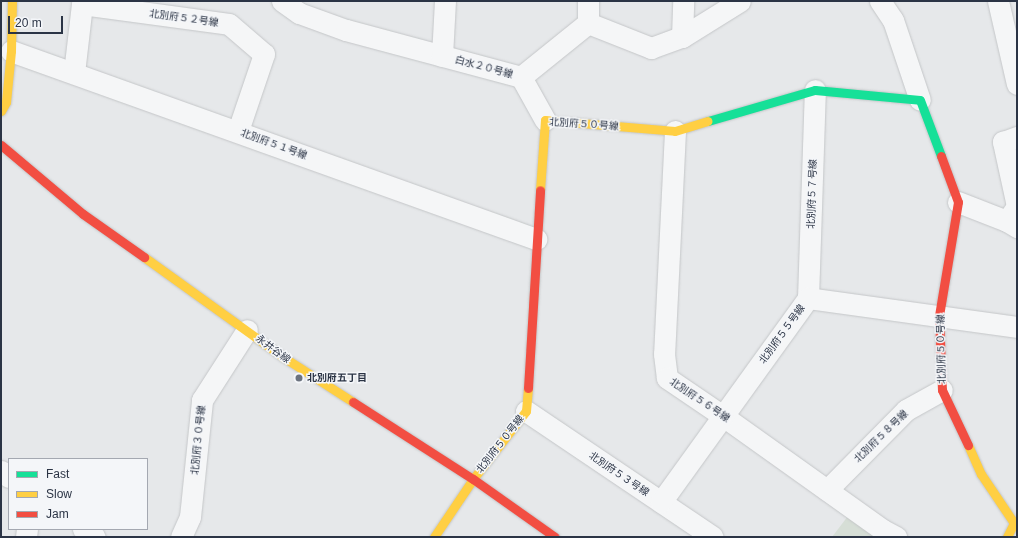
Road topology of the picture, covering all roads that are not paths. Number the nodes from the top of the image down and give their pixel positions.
1 (12, 1) edge
2 (282, 1) edge
3 (445, 1) edge
4 (588, 1) edge
5 (683, 1) edge
6 (740, 1) edge
7 (880, 1) edge
8 (998, 1) edge
9 (300, 7) edge
10 (588, 22) junction
11 (682, 36) junction
12 (11, 51) junction
13 (442, 56) junction
14 (74, 73) junction
15 (521, 78) junction
16 (1017, 84) edge
17 (815, 90) junction
18 (920, 100) junction
19 (1, 112) edge
20 (545, 120) junction
21 (238, 131) junction
22 (675, 131) junction
23 (1017, 137) edge
24 (1, 145) edge
25 (958, 202) junction
26 (1012, 224) edge
27 (536, 239) junction
28 (808, 298) junction
29 (939, 316) junction
30 (1017, 327) edge
31 (247, 330) junction
32 (942, 390) junction
33 (526, 411) junction
34 (723, 416) junction
35 (473, 479) junction
36 (827, 490) junction
37 (662, 502) junction
38 (84, 530) edge
39 (95, 537) edge
40 (181, 537) edge
41 (434, 537) edge
42 (555, 537) edge
43 (713, 537) edge
44 (896, 537) edge
45 (1007, 537) edge

1 - 12 street
2 - 9 street, 白水２０号線
3 - 13 street
4 - 10 street
5 - 11 street
6 - 11 street
7 - 18 street, 北別府５０号線
8 - 16 street
9 - 13 street, 白水２０号線
10 - 11 street
10 - 15 street, 白水２０号線
12 - 14 street, 北別府５１号線
12 - 19 street
13 - 15 street, 白水２０号線
14 - 21 street, 北別府５１号線
14 - 21 street, 北別府５２号線
15 - 20 street
17 - 18 street, 北別府５０号線
17 - 22 street, 北別府５０号線
17 - 28 street, 北別府５７号線
18 - 25 street, 北別府５０号線
20 - 22 street, 北別府５０号線
20 - 27 street, 北別府５０号線
21 - 27 street, 北別府５１号線
22 - 34 street, 北別府５６号線
23 - 26 street
24 - 31 street, 永井谷線
25 - 26 street
25 - 29 street, 北別府５０号線
27 - 33 street, 北別府５０号線
28 - 29 street, 北別府５５号線
28 - 34 street, 北別府５５号線
29 - 30 street, 北別府５５号線
29 - 32 street, 北別府５０号線
31 - 35 street, 永井谷線
31 - 40 street, 北別府３０号線
32 - 36 street, 北別府５８号線
32 - 45 street, 北別府５０号線
33 - 35 street, 北別府５０号線
33 - 37 street, 北別府５３号線
34 - 36 street, 北別府５６号線
34 - 37 street, 北別府５５号線
35 - 41 street, 北別府５０号線
35 - 42 street, 永井谷線
36 - 44 street, 北別府５６号線
37 - 43 street, 北別府５３号線
38 - 39 street

